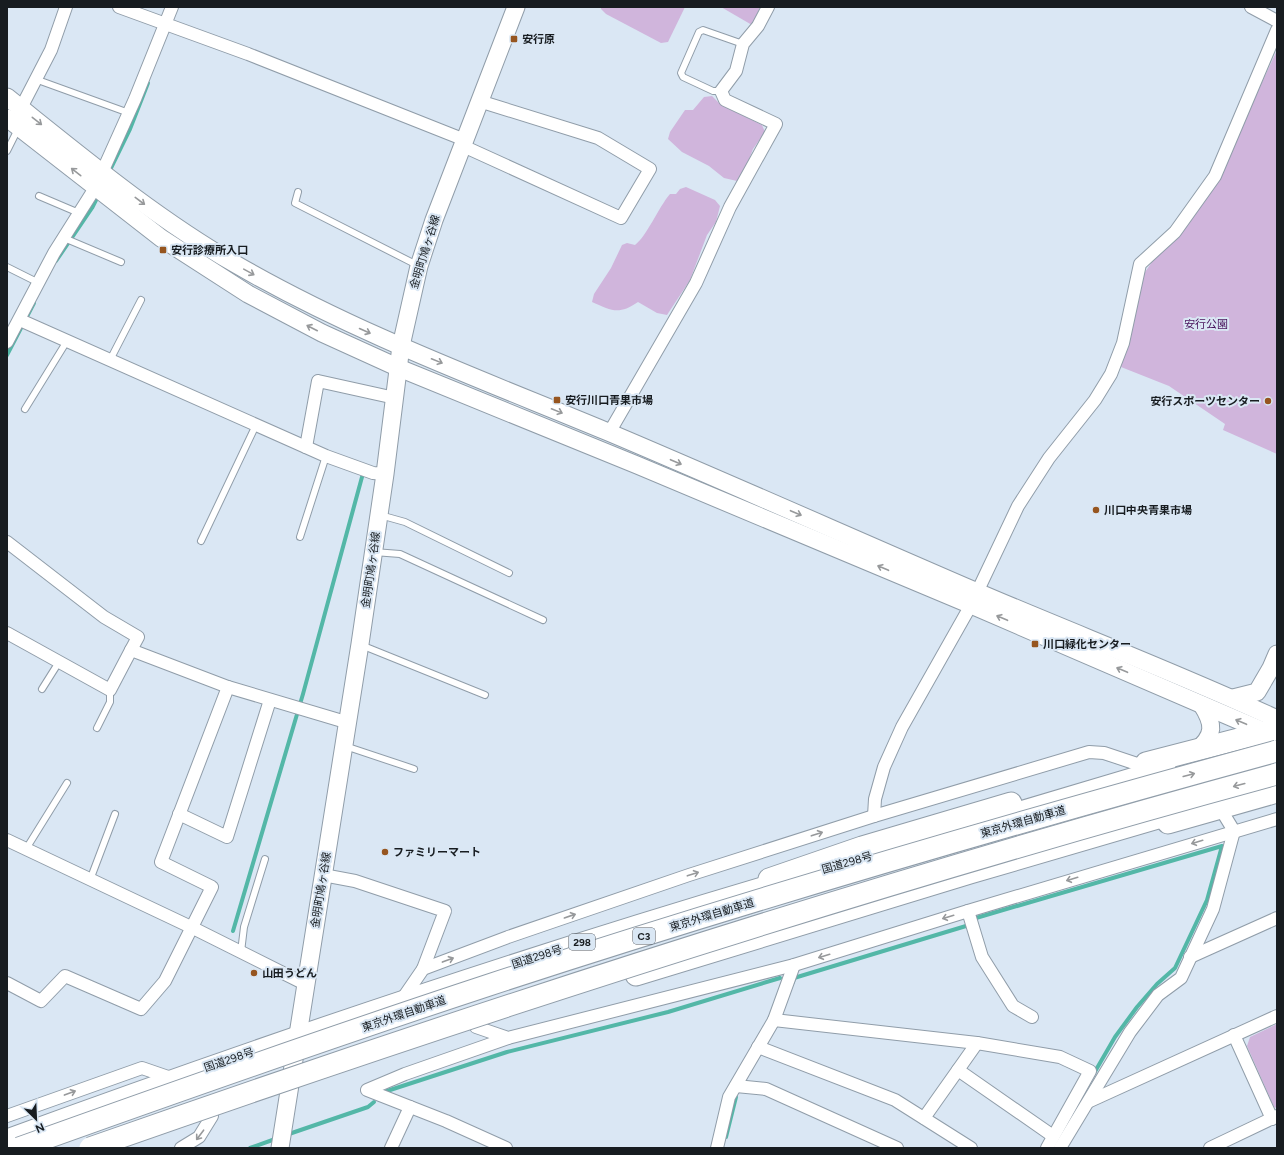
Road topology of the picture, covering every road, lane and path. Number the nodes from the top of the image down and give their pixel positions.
1 (66, 7) edge
2 (119, 7) edge
3 (172, 7) edge
4 (516, 7) edge
5 (768, 7) edge
6 (1251, 7) edge
7 (1277, 21) edge
8 (166, 25) junction
9 (1277, 30) edge
10 (743, 44) junction
11 (35, 80) junction
12 (721, 91) junction
13 (7, 97) edge
14 (479, 101) junction
15 (21, 108) junction
16 (129, 113) junction
17 (13, 123) edge
18 (464, 143) junction
19 (7, 151) edge
20 (98, 180) junction
21 (298, 192) dead end
22 (39, 196) dead end
23 (79, 213) junction
24 (64, 238) junction
25 (120, 262) dead end
26 (419, 266) junction
27 (7, 267) edge
28 (39, 284) junction
29 (141, 300) dead end
30 (20, 320) junction
31 (68, 341) junction
32 (7, 342) edge
33 (400, 346) junction
34 (110, 360) junction
35 (399, 368) junction
36 (395, 398) junction
37 (25, 409) dead end
38 (256, 425) junction
39 (609, 433) junction
40 (306, 447) junction
41 (326, 456) junction
42 (385, 474) junction
43 (380, 514) junction
44 (300, 537) dead end
45 (201, 541) dead end
46 (7, 542) edge
47 (374, 552) junction
48 (509, 573) dead end
49 (974, 598) junction
50 (543, 620) dead end
51 (7, 633) edge
52 (360, 644) junction
53 (131, 650) junction
54 (59, 662) junction
55 (1275, 664) edge
56 (228, 687) junction
57 (42, 689) dead end
58 (110, 690) junction
59 (485, 695) dead end
60 (1233, 698) junction
61 (270, 700) junction
62 (1202, 705) junction
63 (349, 723) junction
64 (97, 728) dead end
65 (1274, 729) edge
66 (345, 746) junction
67 (1197, 750) junction
68 (1277, 751) edge
69 (1140, 765) junction
70 (414, 769) dead end
71 (1165, 769) tunnel mouth
72 (1277, 774) edge
73 (67, 783) dead end
74 (1277, 792) edge
75 (1220, 808) junction
76 (1182, 812) dead end
77 (115, 814) dead end
78 (179, 814) junction
79 (874, 816) junction
80 (1277, 819) edge
81 (1234, 831) junction
82 (7, 840) edge
83 (26, 849) junction
84 (265, 859) dead end
85 (323, 875) junction
86 (90, 880) junction
87 (968, 911) junction
88 (1277, 918) edge
89 (193, 928) junction
90 (623, 929) junction
91 (241, 952) junction
92 (1190, 957) junction
93 (794, 965) junction
94 (423, 969) junction
95 (650, 971) junction
96 (7, 983) edge
97 (307, 985) junction
98 (400, 1002) junction
99 (1277, 1016) edge
100 (1032, 1017) dead end
101 (774, 1020) junction
102 (476, 1027) junction
103 (1234, 1035) junction
104 (298, 1036) junction
105 (508, 1038) junction
106 (977, 1043) junction
107 (758, 1047) junction
108 (958, 1070) junction
109 (174, 1079) junction
110 (736, 1086) junction
111 (289, 1089) junction
112 (1090, 1101) junction
113 (410, 1107) junction
114 (7, 1116) edge
115 (212, 1116) junction
116 (924, 1118) junction
117 (1275, 1118) edge
118 (1053, 1136) junction
119 (7, 1140) edge
120 (19, 1148) edge
121 (90, 1148) edge
122 (121, 1148) edge
123 (181, 1148) edge
124 (280, 1148) edge
125 (391, 1148) edge
126 (506, 1148) edge
127 (717, 1148) edge
128 (897, 1148) edge
129 (971, 1148) edge
130 (1047, 1148) edge
131 (1060, 1148) edge
132 (1210, 1148) edge

1 - 11 street
2 - 8 street
3 - 8 street
4 - 14 street, 金明町鳩ヶ谷線
5 - 10 street
6 - 7 street
8 - 16 street
8 - 18 street
9 - 49 street
10 - 12 street
10 - 12 lane
11 - 15 street
11 - 16 lane
12 - 39 street
13 - 15 street
14 - 18 street, 金明町鳩ヶ谷線
14 - 18 street
15 -> 20 street
16 - 20 street
17 - 19 lane
20 -> 17 street
18 - 26 street, 金明町鳩ヶ谷線
20 - 23 street
20 -> 33 street
35 -> 20 street
21 - 26 lane
22 - 23 lane
23 - 24 street
24 - 25 lane
24 - 28 street
26 - 33 street, 金明町鳩ヶ谷線
27 - 28 lane
28 - 30 street
29 - 34 lane
30 - 31 street
30 - 32 street
31 - 34 street
31 - 37 lane
33 - 35 street, 金明町鳩ヶ谷線
33 -> 39 street
34 - 38 street
35 - 36 street, 金明町鳩ヶ谷線
49 -> 35 street
36 - 40 street
36 - 42 street, 金明町鳩ヶ谷線
38 - 40 street
38 - 45 lane
39 -> 49 street
40 - 41 street
41 - 42 street
41 - 44 lane
42 - 43 street, 金明町鳩ヶ谷線
43 - 47 street, 金明町鳩ヶ谷線
43 - 48 lane
46 - 53 street
47 - 50 lane
47 - 52 street, 金明町鳩ヶ谷線
49 - 60 street
62 -> 49 street
49 - 79 street
51 - 54 street
52 - 59 lane
52 - 63 street, 金明町鳩ヶ谷線
53 - 56 street
53 - 58 street
54 - 57 lane
54 - 58 street
55 - 60 street
56 - 61 street
56 - 78 street
58 - 64 lane
60 - 65 street
61 - 63 street
61 - 78 street
65 -> 62 street
62 - 67 street
63 - 66 street, 金明町鳩ヶ谷線
65 - 67 highway
66 - 70 lane
66 - 85 street, 金明町鳩ヶ谷線
67 - 69 highway
120 -> 68 highway, 東京外環自動車道 / C3, bridge
69 - 79 street
69 - 90 highway
71 - 90 highway, 国道298号 / 298
72 -> 121 highway, 東京外環自動車道 / C3, bridge
73 - 83 lane
74 - 75 highway
75 - 81 street
75 - 95 highway
76 - 95 highway
77 - 86 lane
78 - 89 street
94 -> 79 street
80 - 81 street
81 -> 87 street
81 - 92 street
82 - 83 street
83 - 86 street
84 - 91 lane
85 - 94 street
85 - 97 street, 金明町鳩ヶ谷線
86 - 89 street
87 -> 93 street
87 - 100 street
88 - 92 street
89 - 91 street
89 - 96 street
90 - 98 highway, 国道298号 / 298
91 - 97 street
92 - 112 street
93 - 101 street
93 - 105 street
94 - 98 street
95 - 102 highway
97 - 104 street, 金明町鳩ヶ谷線
98 - 104 highway, 国道298号 / 298
99 - 103 street
101 - 106 street
101 - 107 street
102 - 105 street
102 - 111 highway
103 - 112 street
103 - 117 street
104 - 109 highway, 国道298号 / 298
104 - 111 street, 金明町鳩ヶ谷線
105 - 113 street
106 - 108 street
106 - 118 street
107 - 110 street
107 - 116 street
108 - 116 street
108 - 118 street
114 -> 109 street
109 - 119 highway, 国道298号 / 298
110 - 127 street
110 - 128 street
111 - 115 highway
111 - 124 street, 金明町鳩ヶ谷線
112 - 131 street
113 - 125 street
113 - 126 street
115 - 122 highway
115 -> 123 street
116 - 129 street
117 - 132 street
118 - 130 street

